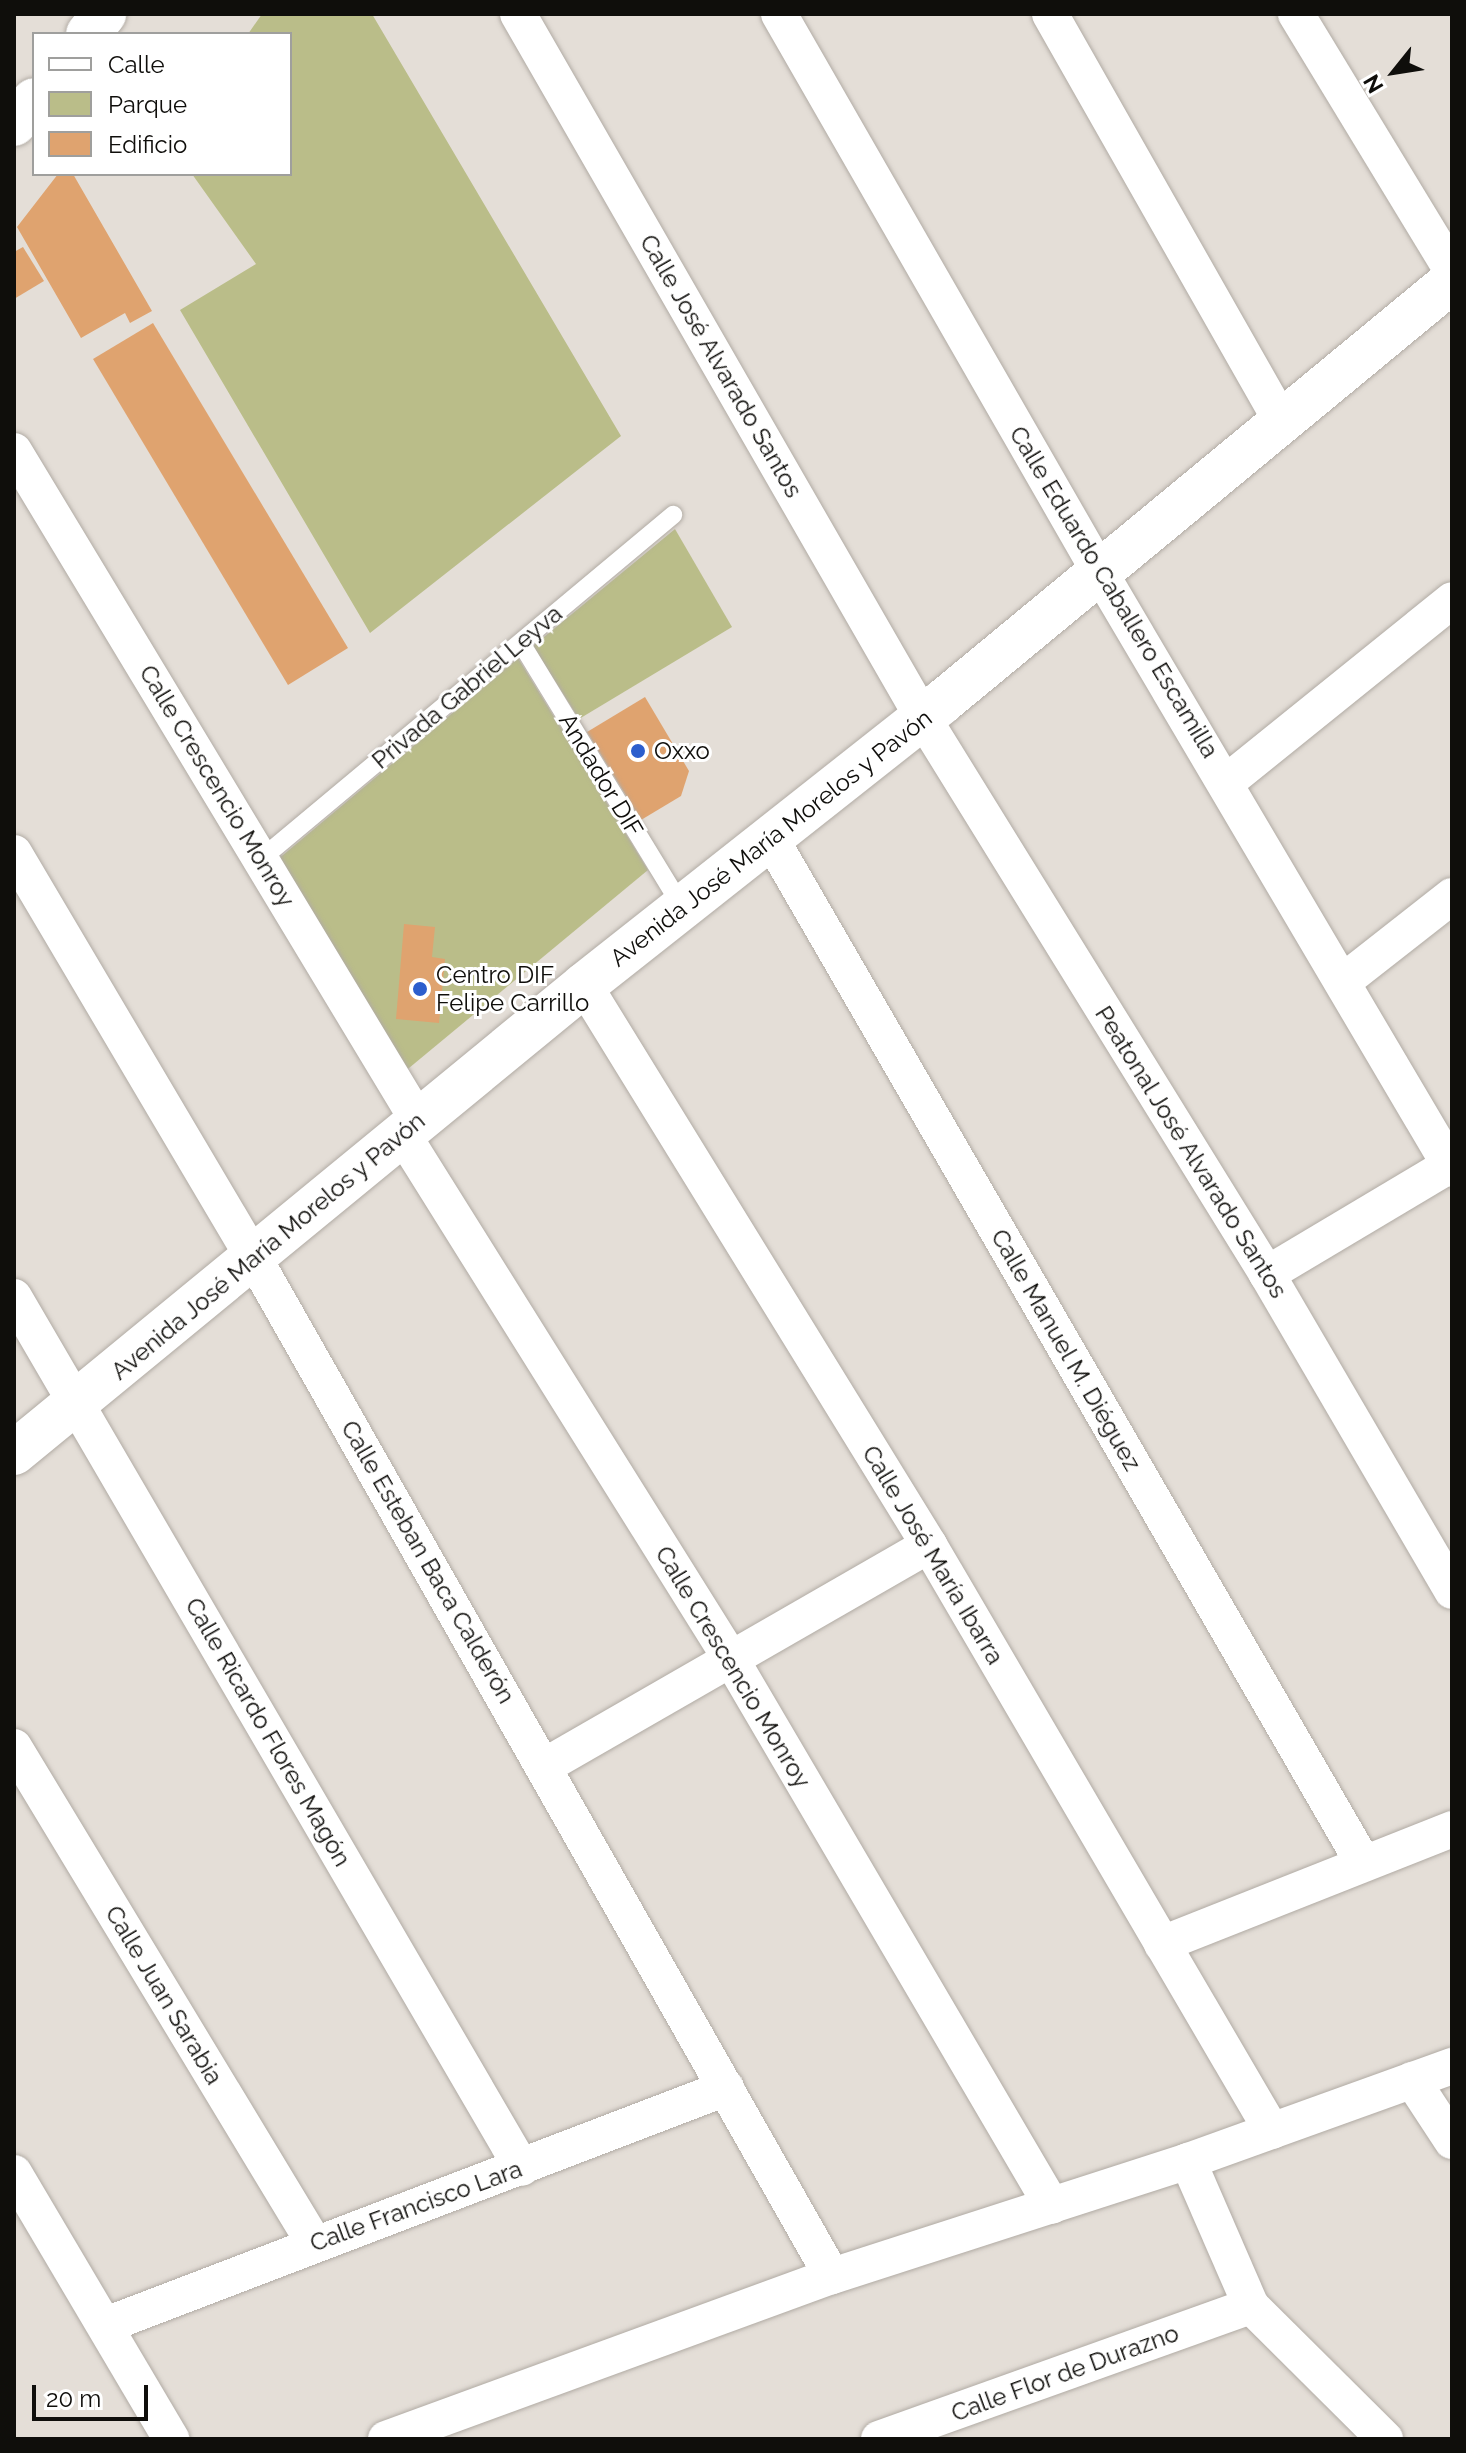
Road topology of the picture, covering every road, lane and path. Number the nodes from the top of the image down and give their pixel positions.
1 (104, 14) edge
2 (518, 14) edge
3 (779, 14) edge
4 (1050, 14) edge
5 (1296, 14) edge
6 (90, 32) edge
7 (32, 102) edge
8 (14, 124) edge
9 (1452, 271) edge
10 (1452, 281) edge
11 (1281, 420) junction
12 (14, 451) edge
13 (673, 515) dead end
14 (1099, 571) junction
15 (1452, 600) edge
16 (521, 643) junction
17 (923, 718) junction
18 (1228, 781) junction
19 (771, 839) junction
20 (14, 853) edge
21 (261, 859) junction
22 (1452, 896) edge
23 (682, 907) junction
24 (1345, 980) junction
25 (584, 985) junction
26 (411, 1128) junction
27 (1451, 1167) edge
28 (255, 1260) junction
29 (1267, 1274) junction
30 (14, 1297) edge
31 (77, 1403) junction
32 (14, 1453) edge
33 (929, 1545) junction
34 (1452, 1591) edge
35 (731, 1659) junction
36 (14, 1747) edge
37 (545, 1766) junction
38 (1452, 1829) edge
39 (1362, 1861) junction
40 (1162, 1944) junction
41 (1452, 2066) edge
42 (1412, 2080) junction
43 (726, 2088) junction
44 (1272, 2131) junction
45 (1452, 2141) edge
46 (1188, 2161) junction
47 (522, 2168) junction
48 (14, 2173) edge
49 (1052, 2206) junction
50 (314, 2243) junction
51 (832, 2276) junction
52 (1251, 2306) junction
53 (106, 2325) junction
54 (171, 2439) edge
55 (386, 2439) edge
56 (879, 2439) edge
57 (1385, 2439) edge

1 - 6 street
2 - 17 street, Calle José Alvarado Santos
3 - 14 street, Calle Eduardo Caballero Escamilla
4 - 11 street
5 - 9 street
7 - 8 street
10 - 11 street, Avenida José María Morelos y Pavón
11 - 14 street, Avenida José María Morelos y Pavón
12 - 21 street, Calle Crescencio Monroy
13 - 16 lane, Privada Gabriel Leyva
14 - 17 street, Avenida José María Morelos y Pavón
14 - 18 street, Calle Eduardo Caballero Escamilla
15 - 18 street
16 - 21 lane, Privada Gabriel Leyva
16 - 23 lane, Andador DIF
17 - 19 street, Avenida José María Morelos y Pavón
17 - 29 street, Peatonal José Alvarado Santos
18 - 24 street, Calle Eduardo Caballero Escamilla
19 - 23 street, Avenida José María Morelos y Pavón
19 - 39 street, Calle Manuel M. Diéguez
20 - 28 street, Calle Esteban Baca Calderón
21 - 26 street, Calle Crescencio Monroy
22 - 24 street
23 - 25 street, Avenida José María Morelos y Pavón
24 - 27 street, Calle Eduardo Caballero Escamilla
25 - 26 street, Avenida José María Morelos y Pavón
25 - 33 street, Calle José María Ibarra
26 - 28 street, Avenida José María Morelos y Pavón
26 - 35 street, Calle Crescencio Monroy
27 - 29 street
28 - 31 street, Avenida José María Morelos y Pavón
28 - 37 street, Calle Esteban Baca Calderón
29 - 34 street, Peatonal José Alvarado Santos
30 - 31 street, Calle Ricardo Flores Magón
31 - 32 street, Avenida José María Morelos y Pavón
31 - 47 street, Calle Ricardo Flores Magón
33 - 35 street
33 - 40 street, Calle José María Ibarra
35 - 37 street
35 - 49 street, Calle Crescencio Monroy
36 - 50 street, Calle Juan Sarabia
37 - 43 street, Calle Esteban Baca Calderón
38 - 39 street
39 - 40 street
40 - 44 street, Calle José María Ibarra
41 - 42 street
42 - 44 street
42 - 45 street
43 - 47 street, Calle Francisco Lara
43 - 51 street, Calle Esteban Baca Calderón
44 - 46 street
46 - 49 street
46 - 52 street
47 - 50 street, Calle Francisco Lara
48 - 53 street
49 - 51 street
50 - 53 street, Calle Francisco Lara
51 - 55 street
52 - 56 street, Calle Flor de Durazno
52 - 57 street
53 - 54 street

